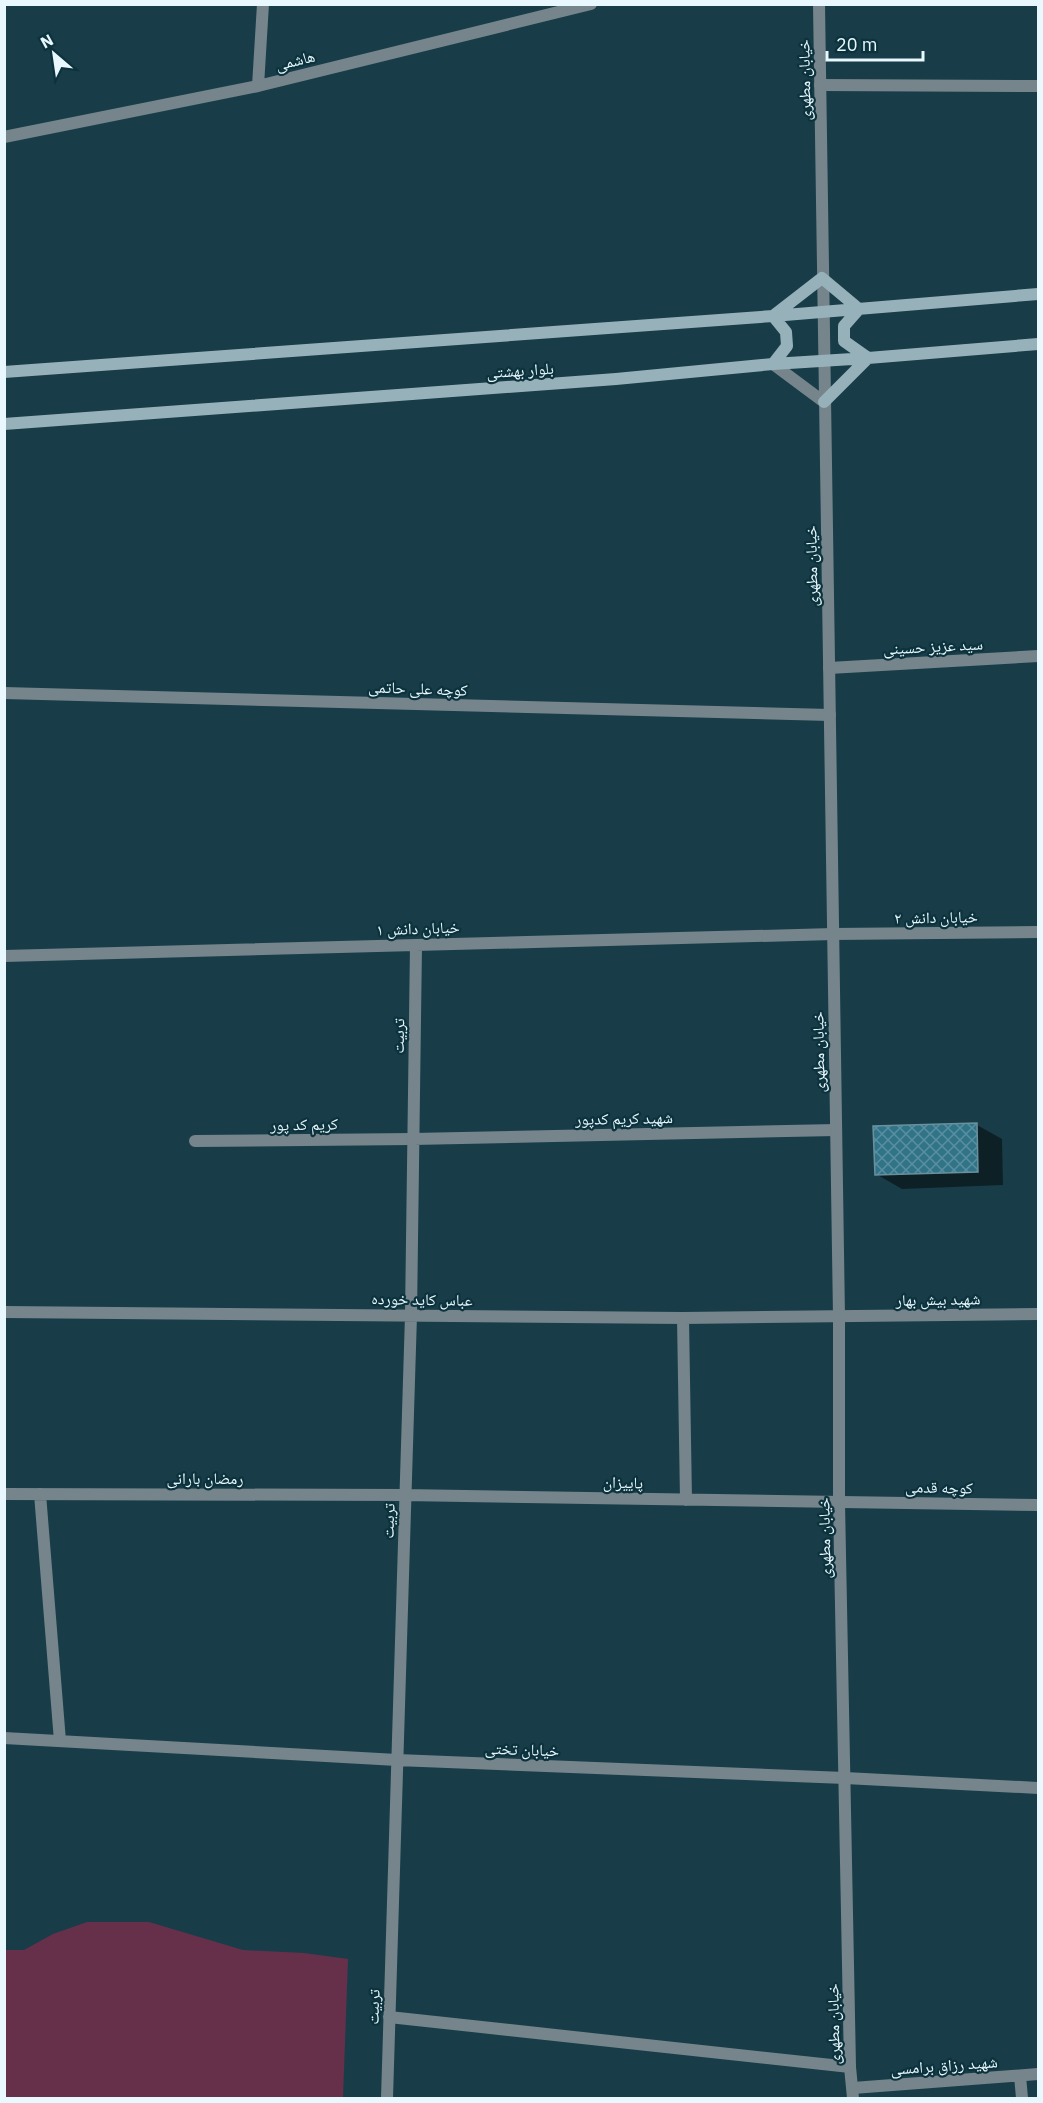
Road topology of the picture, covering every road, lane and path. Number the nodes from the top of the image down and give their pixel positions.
1 (263, 4) edge
2 (591, 4) edge
3 (819, 4) edge
4 (820, 85) junction
5 (258, 86) junction
6 (1038, 86) edge
7 (4, 137) edge
8 (822, 278) junction
9 (1038, 294) edge
10 (858, 309) junction
11 (823, 312) junction
12 (773, 316) junction
13 (1038, 344) edge
14 (868, 358) junction
15 (824, 362) junction
16 (773, 364) junction
17 (4, 372) edge
18 (824, 402) junction
19 (4, 424) edge
20 (1038, 656) edge
21 (829, 668) junction
22 (4, 693) edge
23 (830, 715) junction
24 (1038, 932) edge
25 (833, 934) junction
26 (416, 945) junction
27 (4, 957) edge
28 (836, 1130) junction
29 (413, 1139) junction
30 (195, 1141) dead end
31 (4, 1312) edge
32 (1038, 1314) edge
33 (411, 1315) junction
34 (839, 1317) junction
35 (683, 1318) junction
36 (4, 1494) edge
37 (40, 1494) junction
38 (405, 1495) junction
39 (686, 1500) junction
40 (839, 1503) junction
41 (1038, 1505) edge
42 (4, 1738) edge
43 (60, 1741) junction
44 (397, 1760) junction
45 (845, 1778) junction
46 (1038, 1788) edge
47 (389, 2017) junction
48 (850, 2067) junction
49 (1038, 2074) edge
50 (1020, 2076) junction
51 (853, 2093) edge
52 (387, 2098) edge
53 (1022, 2098) edge

1 - 5 street
2 - 5 street, هاشمی
3 - 4 street, خیابان مطهری
4 - 6 street
4 - 8 street, خیابان مطهری
5 - 7 street, هاشمی
8 - 10 main road
8 - 11 street, خیابان مطهری
8 - 12 main road
9 - 10 main road
10 - 11 main road
10 - 14 main road
11 - 12 main road
11 - 15 street, خیابان مطهری
12 - 16 main road
12 - 17 main road
13 - 14 main road, بلوار بهشتی
14 - 15 main road, بلوار بهشتی
14 - 18 main road
15 - 16 main road, بلوار بهشتی
15 - 18 street, خیابان مطهری
16 - 18 street
16 - 19 main road, بلوار بهشتی
18 - 21 street, خیابان مطهری
20 - 21 street, سید عزیز حسینی
21 - 23 street, خیابان مطهری
22 - 23 street, کوچه علی حاتمی
23 - 25 street, خیابان مطهری
24 - 25 street, خیابان دانش ۲
25 - 26 street, خیابان دانش ۱
25 - 28 street, خیابان مطهری
26 - 27 street, خیابان دانش ۱
26 - 29 street, تربیت
28 - 29 street, شهید کریم کدپور
28 - 34 street, خیابان مطهری
29 - 30 street, کریم کد پور
29 - 33 street, تربیت
31 - 33 street, عباس کاید خورده
32 - 34 street, شهید بیش بهار
33 - 35 street, عباس کاید خورده
33 - 38 street, تربیت
34 - 35 street, عباس کاید خورده
34 - 40 street, خیابان مطهری
35 - 39 street
36 - 37 street, رمضان بارانی
37 - 38 street, رمضان بارانی
37 - 43 street
38 - 39 street, پاییزان
38 - 44 street, تربیت
39 - 40 street, پاییزان
40 - 41 street, کوچه قدمی
40 - 45 street, خیابان مطهری
42 - 43 street, خیابان تختی
43 - 44 street, خیابان تختی
44 - 45 street, خیابان تختی
44 - 47 street, تربیت
45 - 46 street, خیابان تختی
45 - 48 street, خیابان مطهری
47 - 48 street
47 - 52 street, تربیت
48 - 51 street, خیابان مطهری
49 - 50 street, شهید رزاق برامسی
50 - 51 street, شهید رزاق برامسی
50 - 53 street

